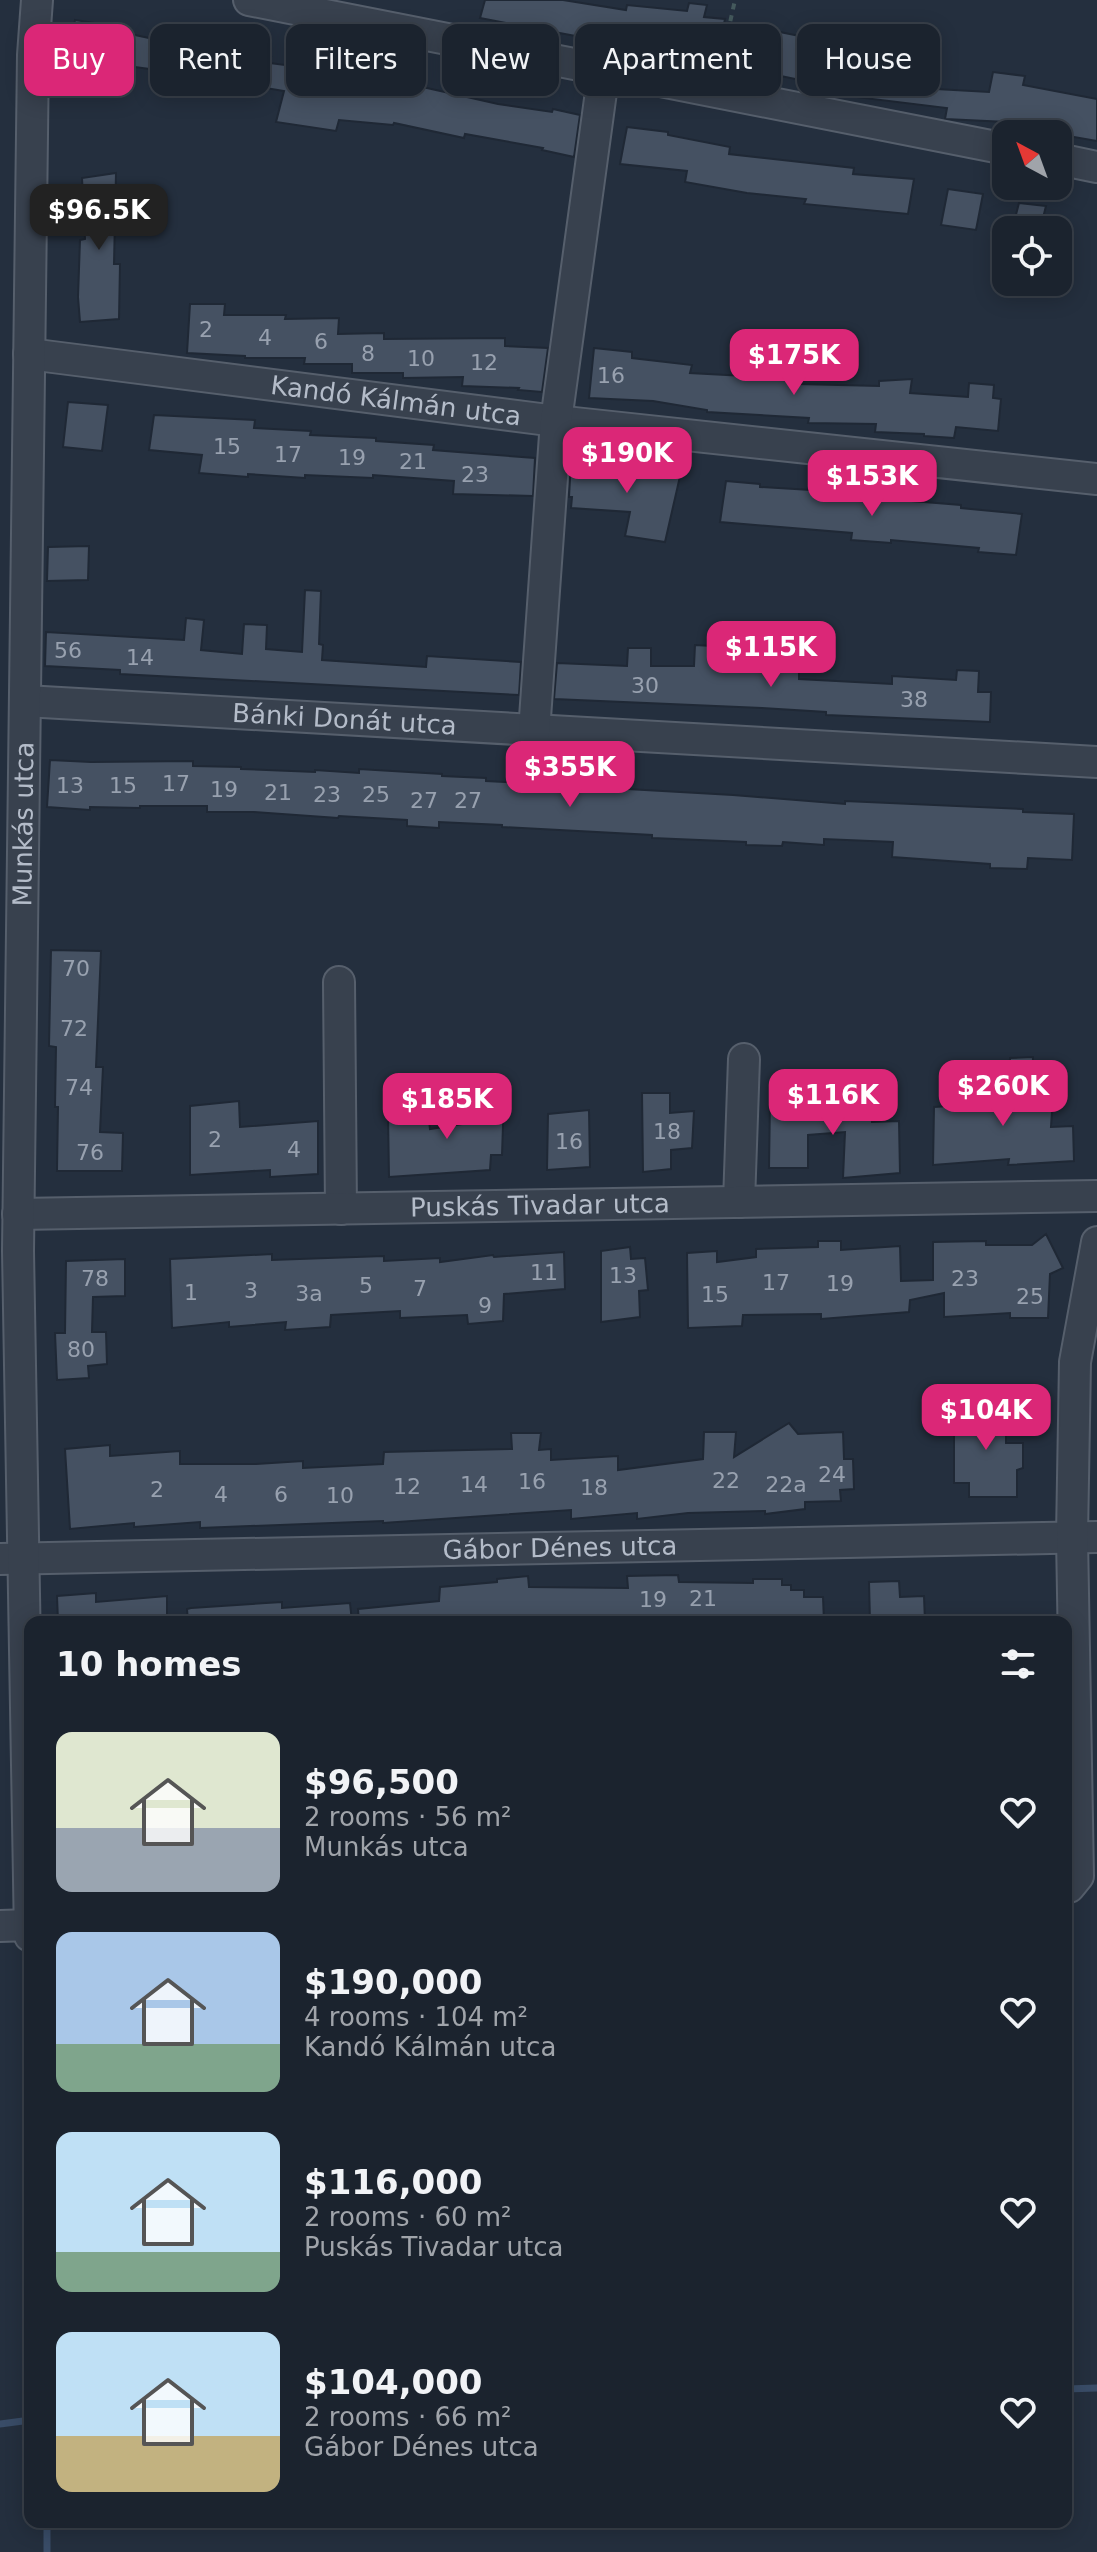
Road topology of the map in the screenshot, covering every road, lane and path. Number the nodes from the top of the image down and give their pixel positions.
1 (37, 0) edge
2 (249, 0) edge
3 (735, 0) edge
4 (730, 24) edge
5 (575, 64) edge
6 (600, 96) edge
7 (735, 96) edge
8 (992, 146) edge
9 (1072, 162) edge
10 (1097, 167) edge
11 (19, 370) edge
12 (556, 421) junction
13 (1097, 479) edge
14 (25, 701) junction
15 (534, 732) junction
16 (12, 740) edge
17 (1097, 762) edge
18 (339, 982) dead end
19 (11, 1004) edge
20 (744, 1059) dead end
21 (1097, 1196) edge
22 (739, 1202) junction
23 (341, 1209) junction
24 (18, 1214) junction
25 (1097, 1242) edge
26 (9, 1252) edge
27 (1084, 1537) edge
28 (11, 1558) edge
29 (24, 1809) edge
30 (1077, 1888) edge
31 (24, 1925) edge
32 (0, 1926) edge

1 - 11 street, Munkás utca
2 - 5 street
3 - 4 path
6 - 12 street
7 - 8 street
9 - 10 street
11 - 12 street, Kandó Kálmán utca
11 - 14 street, Munkás utca
12 - 13 street, Kandó Kálmán utca
12 - 15 street
14 - 15 street, Bánki Donát utca
14 - 16 street, Munkás utca
15 - 17 street, Bánki Donát utca
16 - 19 street, Munkás utca
18 - 23 street
19 - 24 street, Munkás utca
20 - 22 street
21 - 22 street, Puskás Tivadar utca
22 - 23 street, Puskás Tivadar utca
23 - 24 street, Puskás Tivadar utca
24 - 26 street, Munkás utca
25 - 27 street
26 - 28 street, Munkás utca
27 - 28 street, Gábor Dénes utca
27 - 30 street
28 - 29 street, Munkás utca
31 - 32 street

